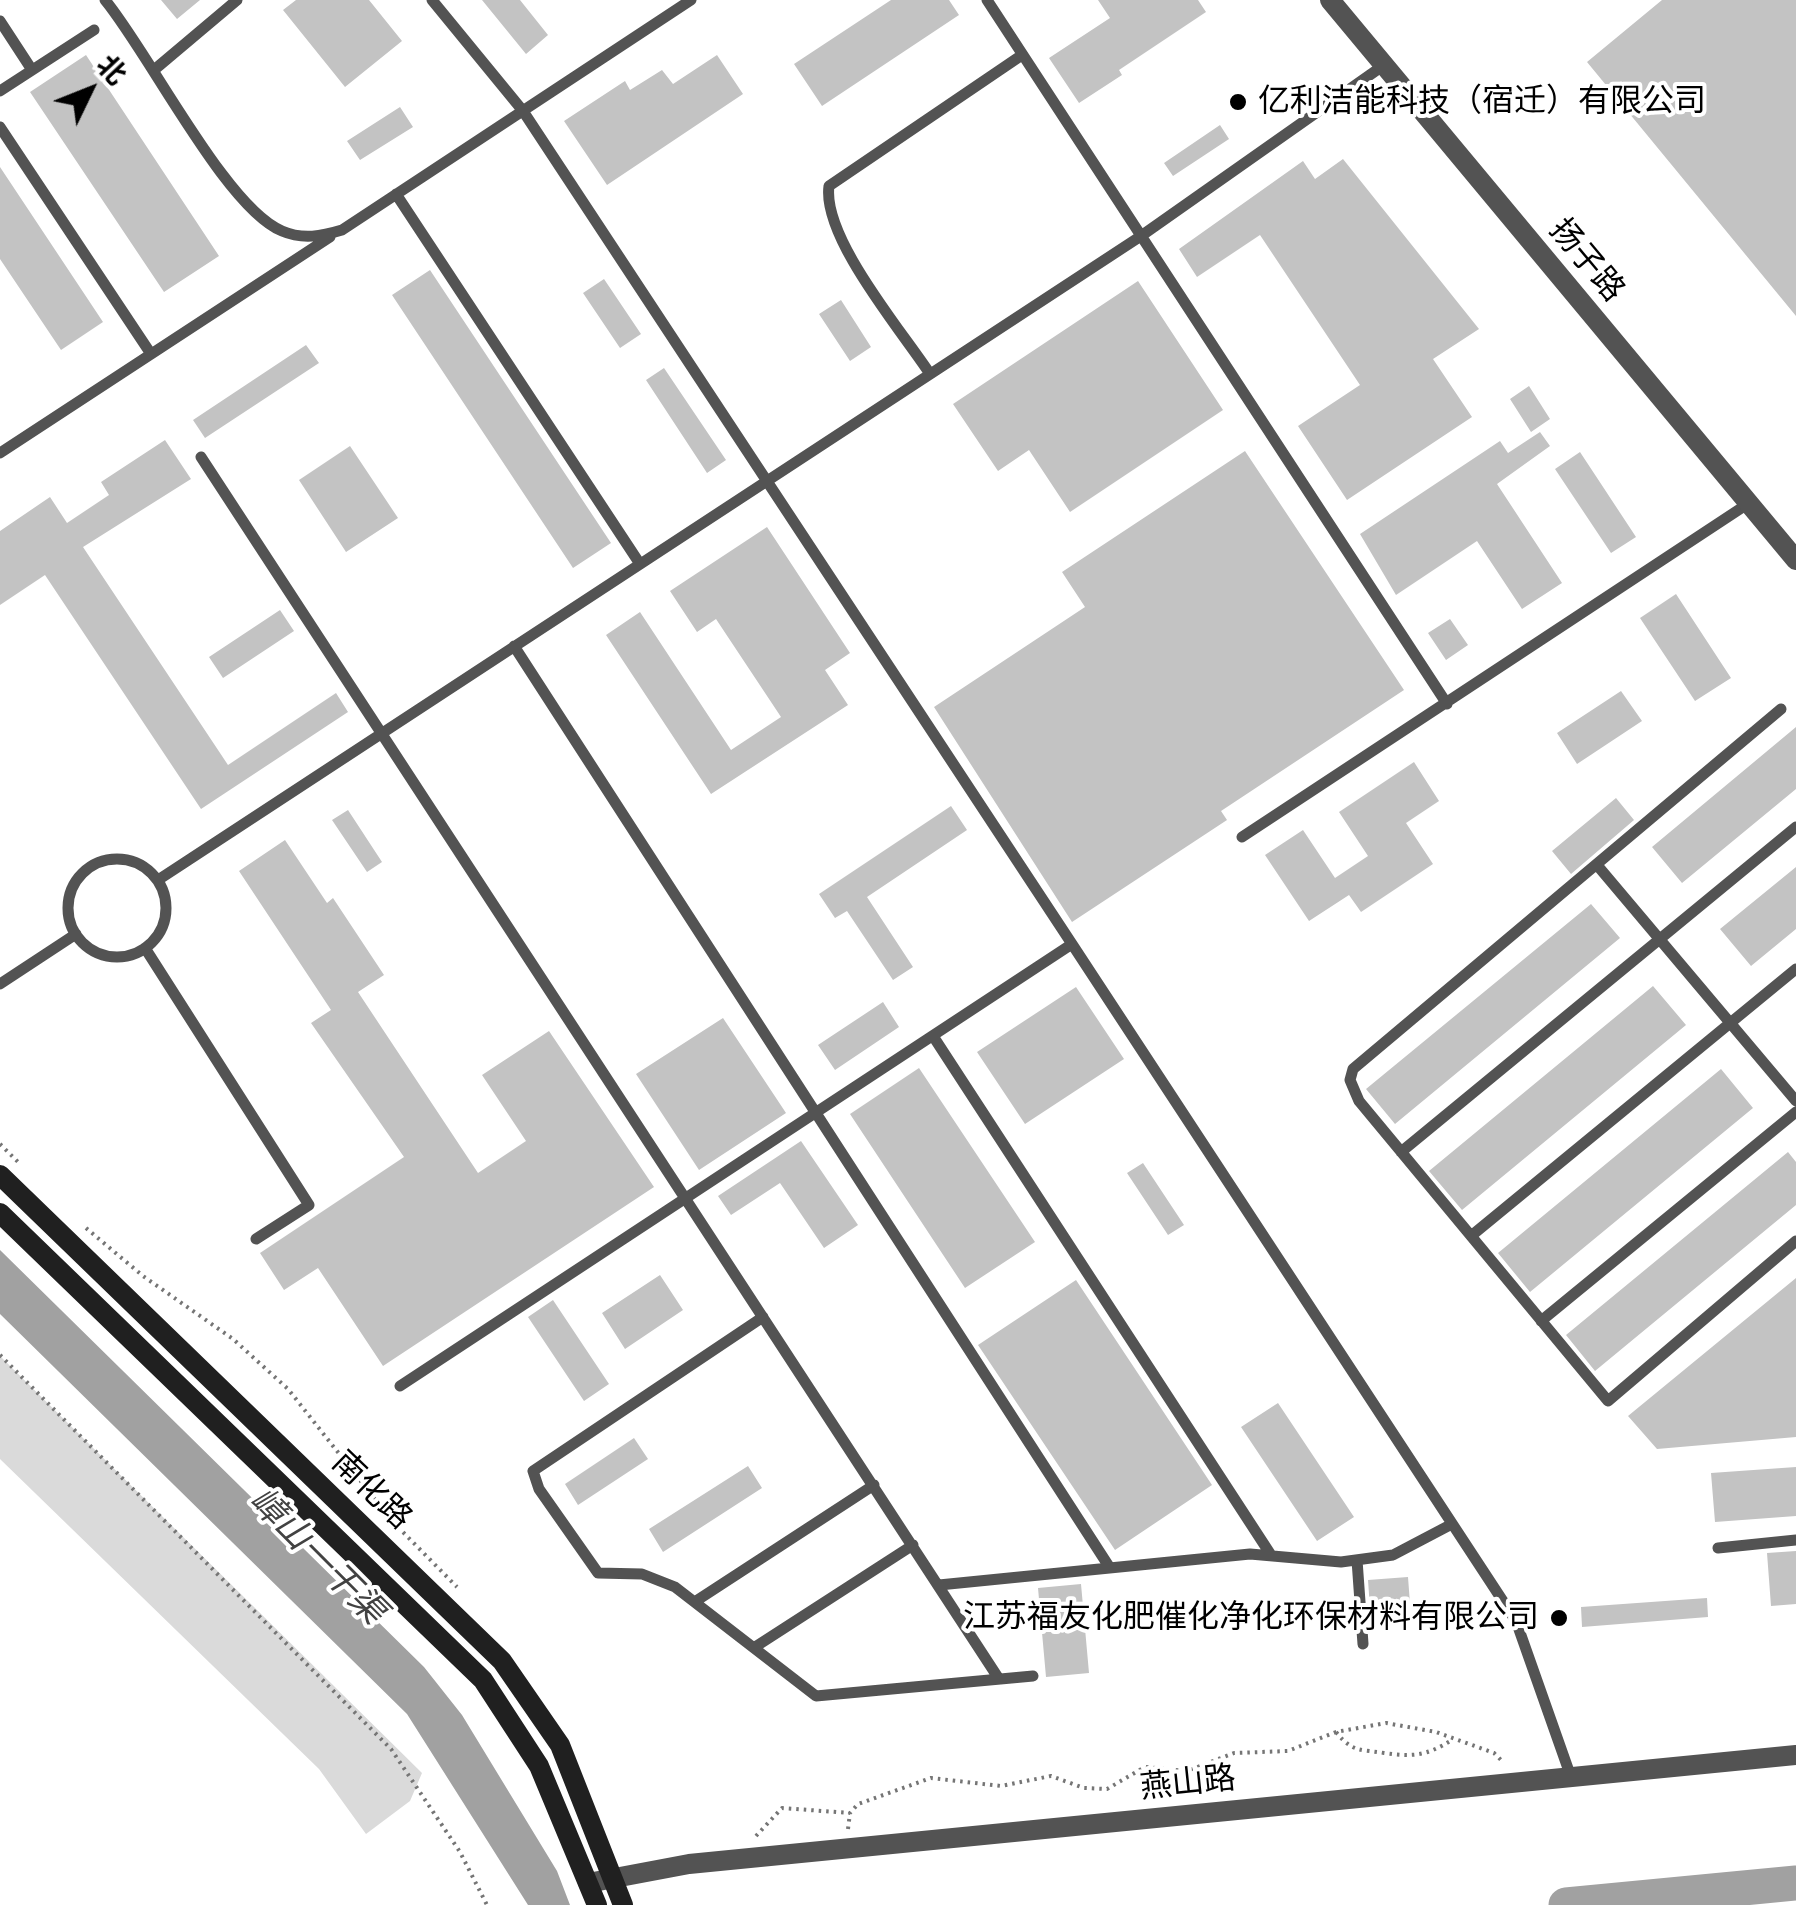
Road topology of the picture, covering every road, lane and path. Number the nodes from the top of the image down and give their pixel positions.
1 (104, 0) edge
2 (237, 0) edge
3 (432, 0) edge
4 (691, 0) edge
5 (986, 0) edge
6 (1330, 0) edge
7 (0, 21) edge
8 (94, 30) dead end
9 (1022, 55) junction
10 (1384, 65) junction
11 (32, 70) junction
12 (154, 70) junction
13 (0, 91) edge
14 (523, 111) junction
15 (0, 127) edge
16 (396, 194) junction
17 (342, 230) junction
18 (1141, 236) junction
19 (152, 354) junction
20 (930, 374) junction
21 (2, 446) edge
22 (201, 457) dead end
23 (766, 481) junction
24 (1749, 503) junction
25 (1796, 560) edge
26 (640, 564) junction
27 (514, 646) junction
28 (1447, 704) junction
29 (1781, 709) dead end
30 (382, 733) junction
31 (1796, 827) edge
32 (1242, 837) dead end
33 (1597, 865) junction
34 (158, 880) junction
35 (76, 934) junction
36 (1660, 940) junction
37 (1072, 944) junction
38 (145, 948) junction
39 (1796, 968) edge
40 (0, 984) edge
41 (1730, 1022) junction
42 (933, 1036) junction
43 (1796, 1101) edge
44 (1796, 1112) edge
45 (816, 1113) junction
46 (0, 1144) edge
47 (1401, 1152) junction
48 (26, 1170) dead end
49 (0, 1175) edge
50 (686, 1198) junction
51 (0, 1213) edge
52 (76, 1220) dead end
53 (1471, 1236) junction
54 (256, 1239) dead end
55 (1796, 1241) edge
56 (764, 1316) junction
57 (1542, 1321) junction
58 (0, 1354) edge
59 (400, 1386) dead end
60 (874, 1485) junction
61 (1452, 1524) junction
62 (1796, 1540) edge
63 (912, 1545) junction
64 (1718, 1548) dead end
65 (1271, 1555) junction
66 (1356, 1560) junction
67 (1110, 1568) junction
68 (939, 1585) junction
69 (458, 1588) dead end
70 (696, 1601) junction
71 (1363, 1644) dead end
72 (755, 1647) junction
73 (1032, 1676) dead end
74 (999, 1679) junction
75 (1336, 1732) junction
76 (1452, 1740) junction
77 (1796, 1755) edge
78 (1571, 1777) junction
79 (1517, 1782) junction
80 (850, 1812) junction
81 (846, 1848) junction
82 (744, 1858) junction
83 (612, 1878) junction
84 (588, 1883) junction
85 (486, 1905) edge
86 (597, 1905) edge
87 (623, 1905) edge

1 - 12 lane
2 - 12 lane
3 - 14 lane
4 - 14 lane
5 - 9 lane
6 - 10 street, 扬子路
7 - 11 lane
8 - 11 lane
9 - 18 lane
9 - 20 lane
10 - 18 lane
10 - 24 street, 扬子路
11 - 13 lane
12 - 17 lane
14 - 16 lane
14 - 23 lane
15 - 19 lane
16 - 17 lane
16 - 26 lane
17 - 19 lane
18 - 20 lane
18 - 28 lane
19 - 21 lane
20 - 23 lane
22 - 30 lane
23 - 26 lane
23 - 37 lane
24 - 25 street, 扬子路
24 - 28 lane
26 - 27 lane
27 - 30 lane
27 - 45 lane
28 - 32 lane
29 - 33 lane
30 - 34 lane
30 - 50 lane
31 - 36 lane
33 - 36 lane
33 - 47 lane
34 - 35 lane
34 - 38 lane
35 - 38 lane
35 - 40 lane
36 - 41 lane
36 - 47 lane
37 - 42 lane
37 - 61 lane
38 - 54 lane
39 - 41 lane
41 - 43 lane
41 - 53 lane
42 - 45 lane
42 - 65 lane
44 - 57 lane
45 - 50 lane
45 - 67 lane
46 - 48 path
47 - 53 lane
49 - 83 main road, 南化路
50 - 56 lane
50 - 59 lane
51 - 84 main road, 南化路
52 - 69 path
53 - 57 lane
55 - 57 lane
56 - 60 lane
56 - 70 lane
58 - 85 path
60 - 63 lane
60 - 70 lane
61 - 66 lane
61 - 78 lane
62 - 64 lane
63 - 68 lane
63 - 72 lane
65 - 66 lane
65 - 67 lane
66 - 71 lane
67 - 68 lane
68 - 74 lane
70 - 72 lane
72 - 74 lane
73 - 74 lane
75 - 76 path
75 - 76 path
75 - 80 path
76 - 79 path
77 - 78 street, 燕山路
78 - 79 street, 燕山路
79 - 81 street, 燕山路
80 - 81 path
80 - 82 path
81 - 82 street, 燕山路
82 - 83 street, 燕山路
83 - 84 street, 燕山路
83 - 87 main road, 南化路
84 - 86 main road, 南化路

